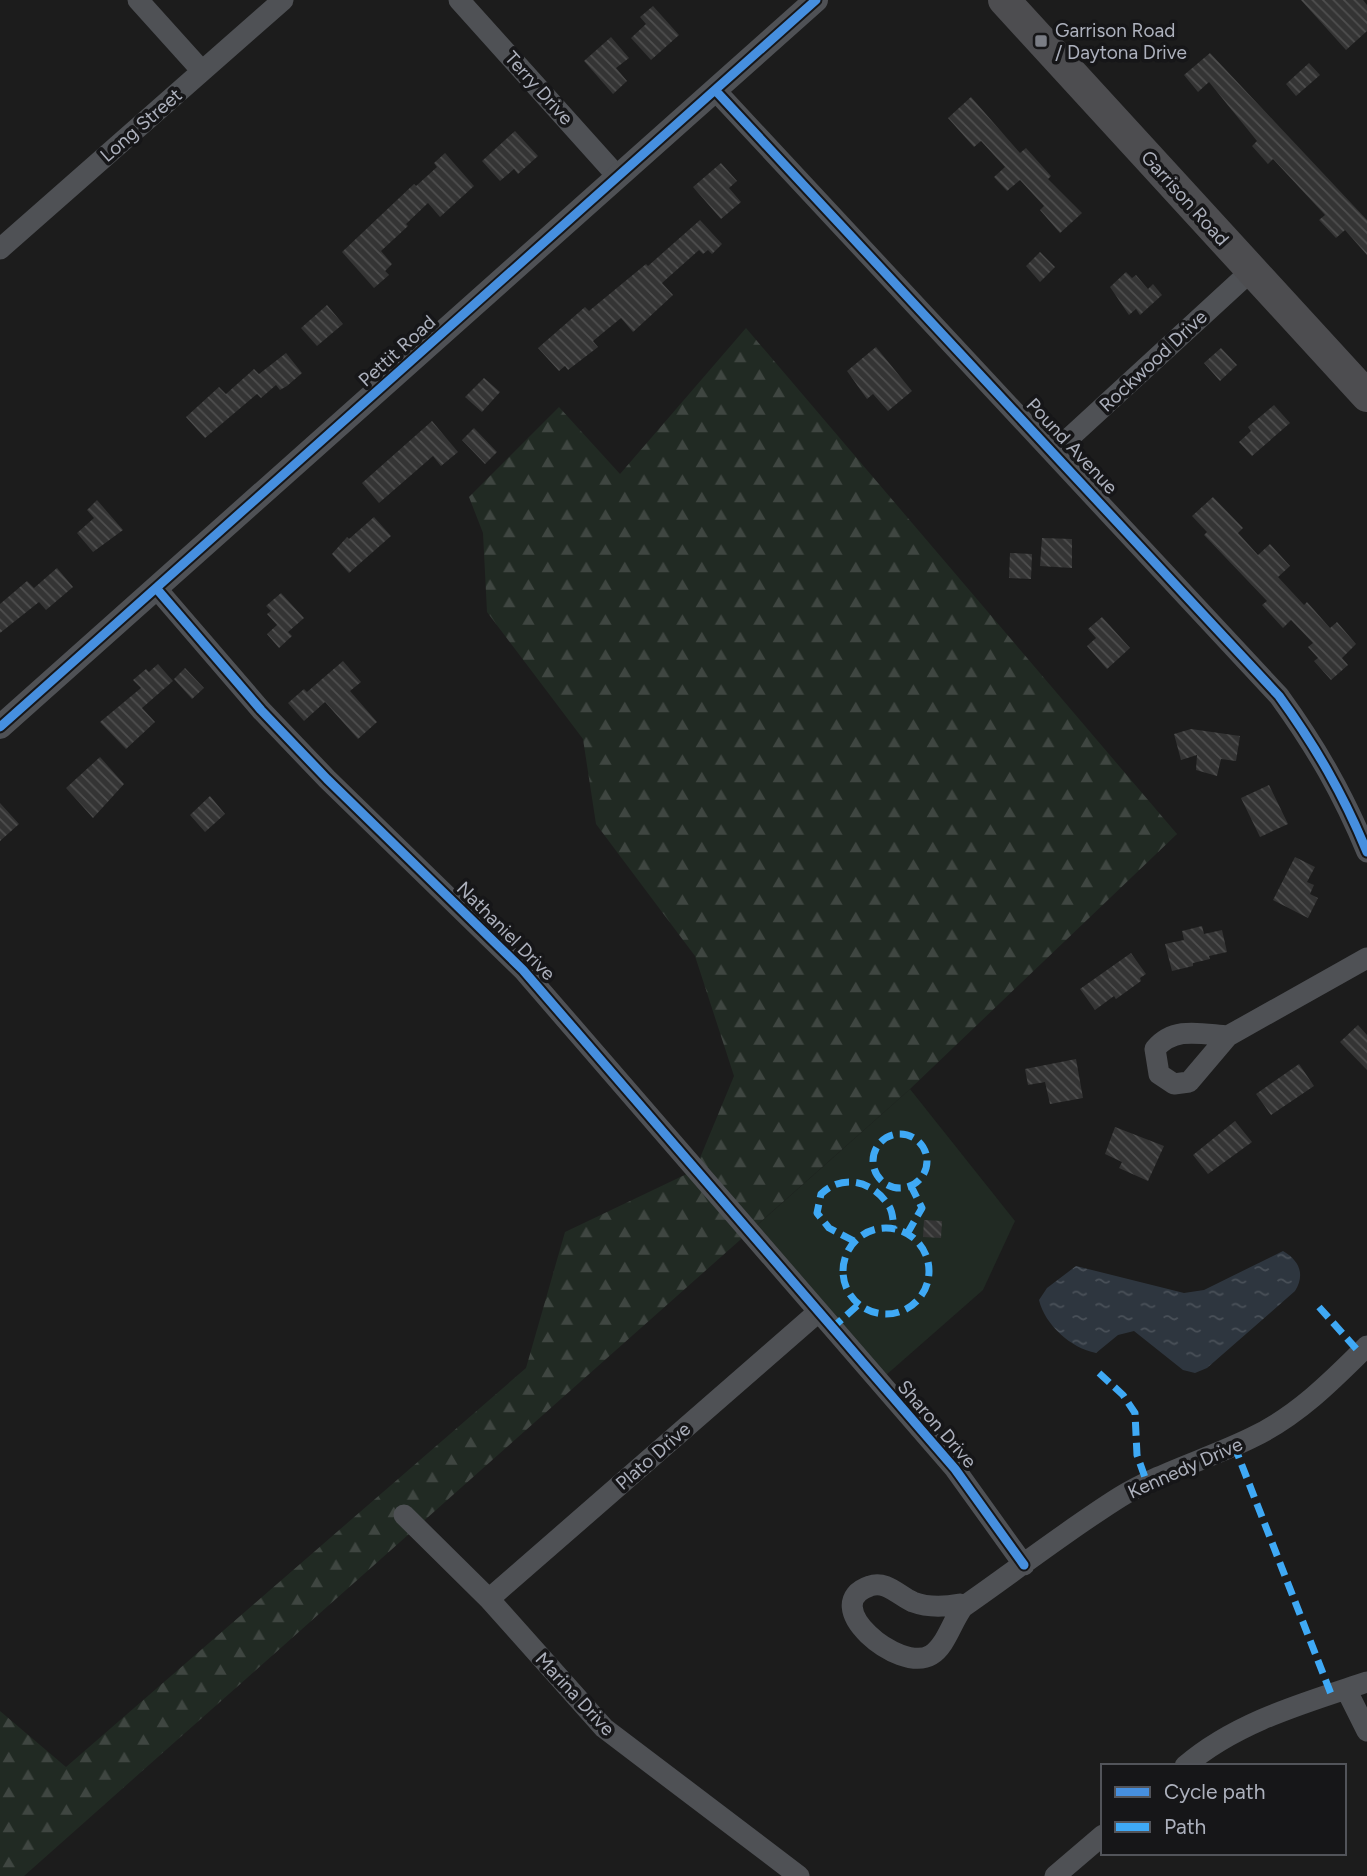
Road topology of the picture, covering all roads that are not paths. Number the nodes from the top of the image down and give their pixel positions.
1 (138, 0) edge
2 (283, 0) edge
3 (458, 0) edge
4 (816, 0) edge
5 (1004, 0) edge
6 (202, 71) junction
7 (715, 90) junction
8 (618, 177) junction
9 (0, 249) edge
10 (1251, 271) junction
11 (1367, 396) edge
12 (1054, 452) junction
13 (156, 588) junction
14 (0, 727) edge
15 (1367, 852) edge
16 (1367, 958) edge
17 (1227, 1036) dead end
18 (817, 1313) junction
19 (1367, 1346) edge
20 (404, 1515) dead end
21 (1024, 1565) junction
22 (489, 1600) junction
23 (963, 1607) junction
24 (1367, 1682) edge
25 (1346, 1689) junction
26 (1367, 1731) edge
27 (1188, 1764) edge
28 (1101, 1837) edge
29 (799, 1876) edge
30 (1055, 1876) edge

1 - 6 street
2 - 6 street, Long Street
3 - 8 street, Terry Drive
4 - 7 street, Pettit Road
5 - 10 main road, Garrison Road
6 - 9 street, Long Street
7 - 8 street, Pettit Road
7 - 12 street, Pound Avenue
8 - 13 street, Pettit Road
10 - 11 main road, Garrison Road
10 - 12 street, Rockwood Drive
12 - 15 street, Pound Avenue
13 - 14 street, Pettit Road
13 - 18 street, Nathaniel Drive
16 - 17 street
18 - 21 street, Sharon Drive
18 - 22 street, Plato Drive
19 - 21 street, Kennedy Drive
20 - 22 street, Marina Drive
21 - 23 street, Kennedy Drive
22 - 29 street, Marina Drive
23 - 23 street, Kennedy Drive
24 - 25 street
25 - 26 street
25 - 27 street
28 - 30 street

